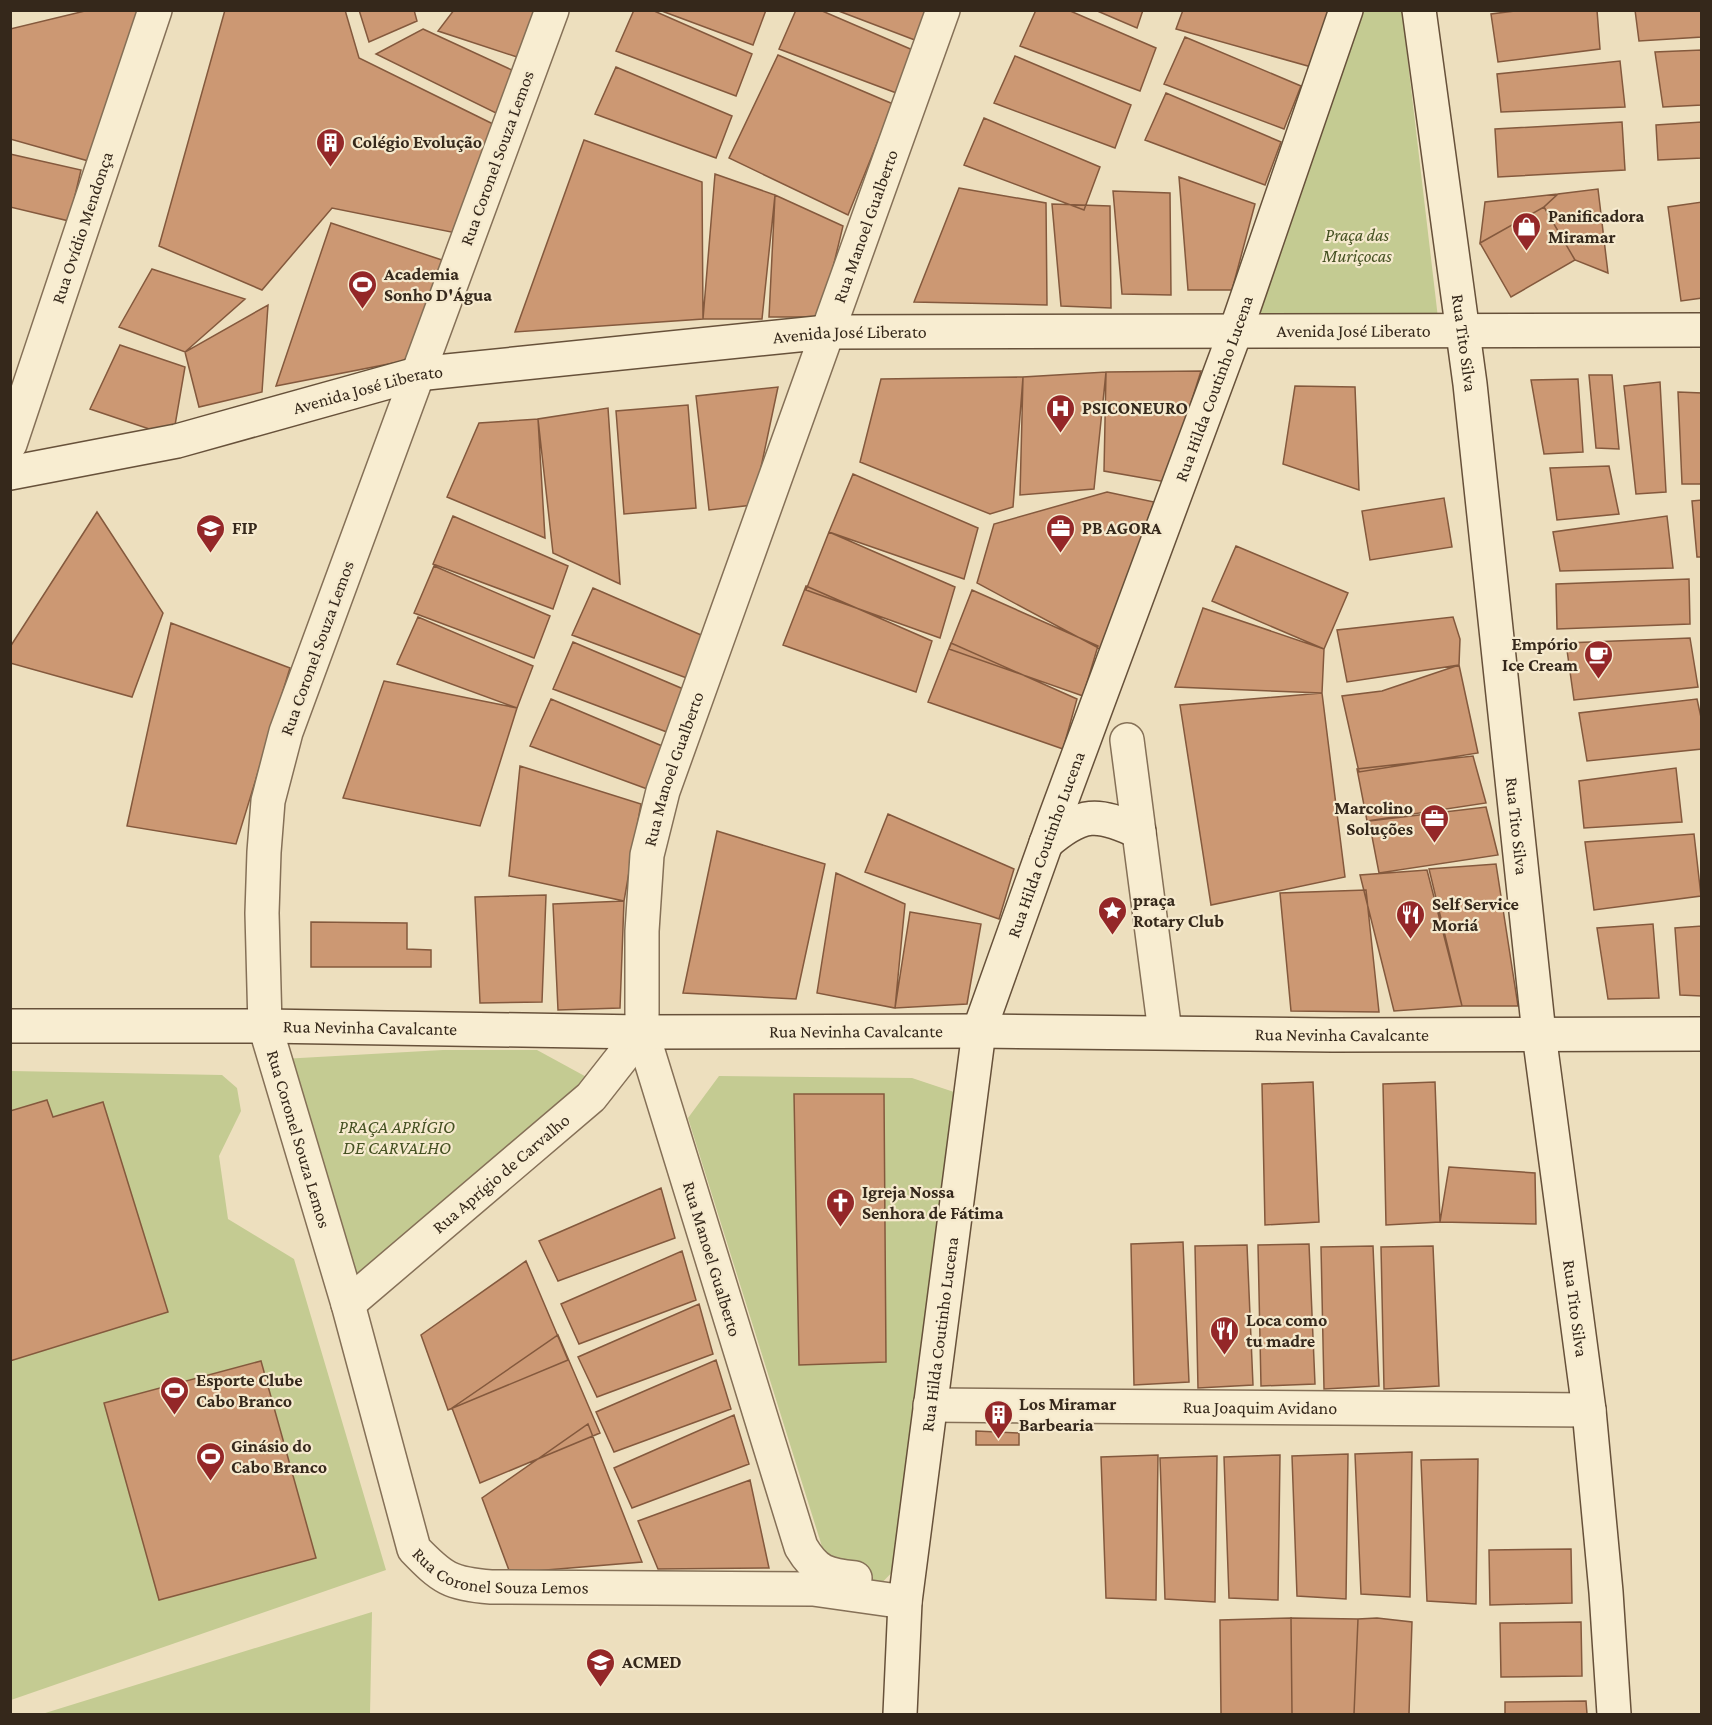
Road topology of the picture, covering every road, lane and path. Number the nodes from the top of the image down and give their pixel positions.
1 (155, 10) edge
2 (552, 10) edge
3 (943, 10) edge
4 (1346, 10) edge
5 (1419, 10) edge
6 (1461, 329) junction
7 (1236, 330) junction
8 (1701, 330) edge
9 (827, 332) junction
10 (417, 374) junction
11 (10, 444) edge
12 (10, 473) edge
13 (1127, 740) dead end
14 (1139, 832) junction
15 (1046, 843) junction
16 (10, 1026) edge
17 (265, 1026) junction
18 (979, 1031) junction
19 (642, 1032) junction
20 (1165, 1032) junction
21 (1539, 1034) junction
22 (1701, 1034) edge
23 (348, 1304) junction
24 (930, 1405) junction
25 (1589, 1410) junction
26 (801, 1547) junction
27 (910, 1566) junction
28 (781, 1589) junction
29 (905, 1602) junction
30 (900, 1714) edge
31 (1614, 1714) edge

1 - 11 street, Rua Ovídio Mendonça
2 - 10 street, Rua Coronel Souza Lemos
3 - 9 street, Rua Manoel Gualberto
4 - 7 street, Rua Hilda Coutinho Lucena
5 - 6 street, Rua Tito Silva
6 - 7 street, Avenida José Liberato
6 - 8 street, Avenida José Liberato
6 - 21 street, Rua Tito Silva
7 - 9 street, Avenida José Liberato
7 - 15 street, Rua Hilda Coutinho Lucena
9 - 10 street, Avenida José Liberato
9 - 19 street, Rua Manoel Gualberto
10 - 12 street, Avenida José Liberato
10 - 17 street, Rua Coronel Souza Lemos
13 - 14 street
14 - 15 street
14 - 20 street
15 - 18 street, Rua Hilda Coutinho Lucena
16 - 17 street, Rua Nevinha Cavalcante
17 - 19 street, Rua Nevinha Cavalcante
17 - 23 street, Rua Coronel Souza Lemos
18 - 19 street, Rua Nevinha Cavalcante
18 - 20 street, Rua Nevinha Cavalcante
18 - 24 street, Rua Hilda Coutinho Lucena
19 - 23 street, Rua Aprígio de Carvalho
19 - 26 street, Rua Manoel Gualberto
20 - 21 street, Rua Nevinha Cavalcante
21 - 22 street, Rua Nevinha Cavalcante
21 - 25 street, Rua Tito Silva
23 - 28 street, Rua Coronel Souza Lemos
24 - 25 street, Rua Joaquim Avidano
24 - 27 street, Rua Hilda Coutinho Lucena
25 - 31 street, Rua Tito Silva
26 - 27 street, Rua Manoel Gualberto
26 - 28 street
27 - 29 street, Rua Hilda Coutinho Lucena
28 - 29 street, Rua Coronel Souza Lemos
29 - 30 street, Rua Hilda Coutinho Lucena

